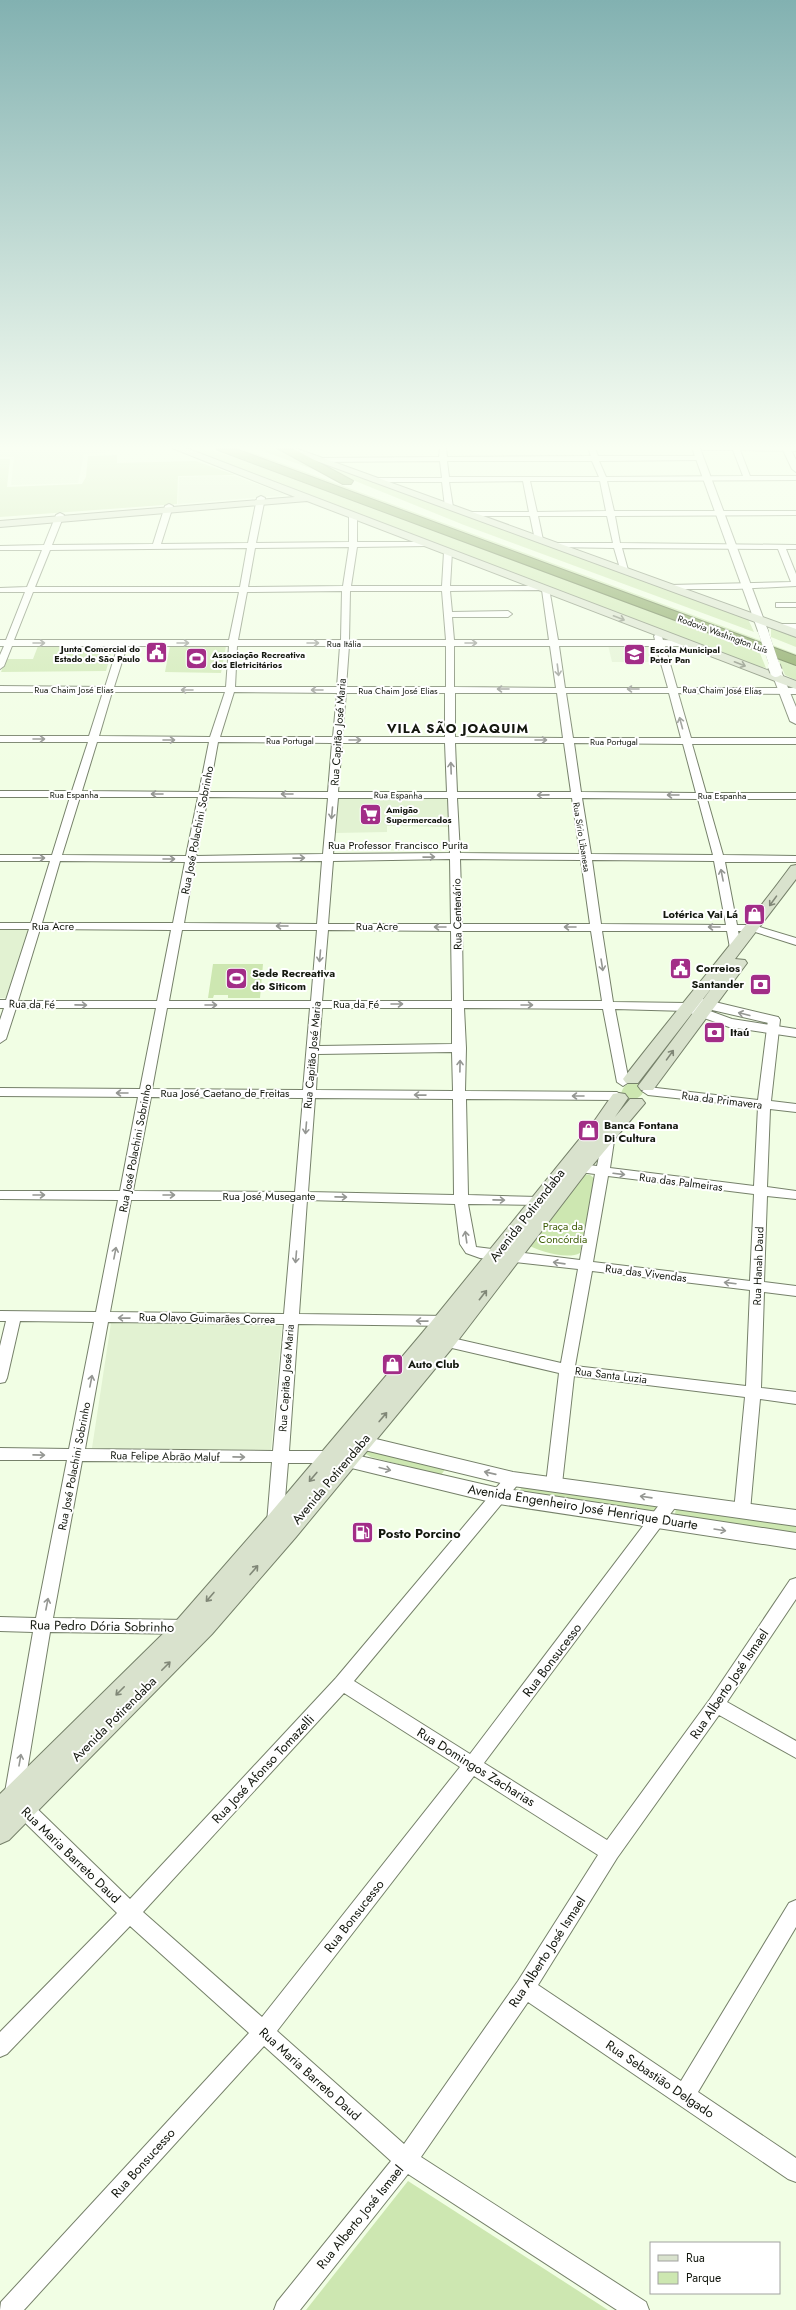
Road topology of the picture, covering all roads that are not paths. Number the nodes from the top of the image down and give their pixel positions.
1 (45, 556) edge
2 (250, 556) edge
3 (351, 556) edge
4 (448, 556) edge
5 (458, 556) edge
6 (511, 556) edge
7 (534, 556) edge
8 (585, 556) edge
9 (620, 556) edge
10 (734, 556) edge
11 (784, 556) edge
12 (624, 570) junction
13 (796, 584) edge
14 (747, 586) junction
15 (678, 588) junction
16 (446, 589) junction
17 (544, 589) junction
18 (0, 590) edge
19 (30, 590) junction
20 (243, 590) junction
21 (346, 590) junction
22 (779, 605) dead end
23 (796, 605) edge
24 (508, 614) dead end
25 (448, 615) junction
26 (758, 619) junction
27 (780, 627) junction
28 (796, 627) edge
29 (796, 633) edge
30 (659, 638) junction
31 (5, 643) edge
32 (123, 643) junction
33 (233, 643) junction
34 (345, 643) junction
35 (450, 643) junction
36 (555, 643) junction
37 (796, 652) edge
38 (796, 661) edge
39 (0, 666) edge
40 (778, 675) junction
41 (796, 685) edge
42 (0, 689) edge
43 (560, 689) junction
44 (672, 689) junction
45 (108, 690) junction
46 (230, 690) junction
47 (341, 690) junction
48 (450, 690) junction
49 (783, 690) junction
50 (796, 691) edge
51 (796, 721) edge
52 (0, 739) edge
53 (93, 740) junction
54 (214, 740) junction
55 (338, 740) junction
56 (450, 740) junction
57 (569, 740) junction
58 (686, 741) junction
59 (796, 741) edge
60 (0, 794) edge
61 (77, 794) junction
62 (204, 794) junction
63 (333, 795) junction
64 (575, 795) junction
65 (701, 795) junction
66 (452, 796) junction
67 (796, 796) edge
68 (456, 856) junction
69 (0, 858) edge
70 (57, 858) junction
71 (328, 858) junction
72 (585, 858) junction
73 (718, 858) junction
74 (191, 859) junction
75 (796, 859) edge
76 (796, 870) edge
77 (796, 888) edge
78 (0, 926) edge
79 (36, 926) junction
80 (323, 926) junction
81 (178, 927) junction
82 (457, 927) junction
83 (732, 927) junction
84 (596, 928) junction
85 (759, 929) junction
86 (796, 942) edge
87 (736, 948) junction
88 (5, 1004) edge
89 (316, 1004) junction
90 (459, 1004) junction
91 (162, 1005) junction
92 (608, 1005) junction
93 (697, 1006) junction
94 (796, 1022) edge
95 (774, 1026) junction
96 (796, 1033) edge
97 (0, 1039) edge
98 (460, 1048) junction
99 (313, 1050) junction
100 (632, 1091) junction
101 (0, 1092) edge
102 (146, 1093) junction
103 (309, 1093) junction
104 (459, 1096) junction
105 (764, 1105) junction
106 (796, 1108) edge
107 (609, 1134) junction
108 (573, 1167) junction
109 (601, 1172) junction
110 (759, 1191) junction
111 (0, 1195) edge
112 (126, 1195) junction
113 (796, 1195) edge
114 (301, 1196) junction
115 (461, 1199) junction
116 (538, 1201) junction
117 (504, 1256) junction
118 (585, 1266) junction
119 (757, 1286) junction
120 (796, 1291) edge
121 (7, 1316) edge
122 (103, 1317) junction
123 (291, 1319) junction
124 (445, 1331) junction
125 (567, 1370) junction
126 (0, 1378) edge
127 (753, 1392) junction
128 (796, 1398) edge
129 (346, 1450) junction
130 (0, 1454) edge
131 (76, 1455) junction
132 (280, 1457) junction
133 (462, 1466) junction
134 (513, 1479) junction
135 (554, 1484) junction
136 (453, 1486) junction
137 (499, 1496) junction
138 (671, 1501) junction
139 (742, 1511) junction
140 (796, 1518) edge
141 (658, 1520) junction
142 (282, 1527) junction
143 (796, 1542) edge
144 (793, 1596) edge
145 (0, 1624) edge
146 (43, 1625) junction
147 (194, 1627) junction
148 (342, 1683) junction
149 (716, 1704) junction
150 (796, 1750) edge
151 (473, 1764) junction
152 (7, 1818) edge
153 (610, 1852) junction
154 (796, 1909) edge
155 (130, 1913) junction
156 (525, 1988) junction
157 (263, 2032) junction
158 (0, 2047) edge
159 (684, 2095) junction
160 (406, 2160) junction
161 (796, 2171) edge
162 (9, 2310) edge
163 (285, 2310) edge
164 (638, 2310) edge

1 - 19 street
2 - 20 street, Rua José Polachini Sobrinho
3 - 21 street, Rua Capitão José Maria
4 - 16 street, Rua Centenário
5 - 17 main road
6 - 38 highway, Rodovia Washington Luís
7 - 37 highway, Rodovia Washington Luís
8 - 12 main road
9 - 12 street
10 - 14 street
11 - 13 street
12 - 15 main road
13 - 14 street
14 - 15 street
14 - 26 street
15 - 26 main road
16 - 17 street
16 - 21 street
16 - 25 street, Rua Centenário
17 -> 30 main road
17 - 36 street, Rua Sírio Libanesa
18 - 19 street
19 - 20 street
19 - 31 street
20 - 21 street
20 - 33 street, Rua José Polachini Sobrinho
21 - 34 street, Rua Capitão José Maria
22 - 23 street
24 - 25 street
25 - 35 street, Rua Centenário
26 - 27 main road
26 - 40 street, bridge
27 - 28 street
27 - 29 main road
30 - 36 street, Rua Itália
30 -> 40 main road
30 - 44 street
31 -> 32 street, Rua Itália
31 - 39 street
32 -> 33 street, Rua Itália
32 - 45 street
33 -> 34 street, Rua Itália
33 - 46 street, Rua José Polachini Sobrinho
34 - 35 street, Rua Itália
34 - 47 street, Rua Capitão José Maria
35 -> 36 street, Rua Itália
35 - 48 street, Rua Centenário
36 -> 43 street, Rua Sírio Libanesa
40 - 41 main road
40 - 49 street
42 - 45 street, Rua Chaim José Elias
44 -> 43 street, Rua Chaim José Elias
43 -> 48 street, Rua Chaim José Elias
43 - 57 street, Rua Sírio Libanesa
44 - 49 street, Rua Chaim José Elias
58 -> 44 street
46 -> 45 street, Rua Chaim José Elias
45 - 53 street
47 -> 46 street, Rua Chaim José Elias
46 - 54 street, Rua José Polachini Sobrinho
47 - 48 street, Rua Chaim José Elias
47 - 55 street, Rua Capitão José Maria
48 - 56 street, Rua Centenário
49 - 50 street, Rua Chaim José Elias
49 - 51 street
52 -> 53 street, Rua Portugal
53 -> 54 street, Rua Portugal
53 - 61 street
54 - 55 street, Rua Portugal
54 - 62 street, Rua José Polachini Sobrinho
55 -> 56 street, Rua Portugal
55 - 63 street, Rua Capitão José Maria
56 -> 57 street, Rua Portugal
66 -> 56 street, Rua Centenário
57 - 58 street, Rua Portugal
57 - 64 street, Rua Sírio Libanesa
58 - 59 street, Rua Portugal
58 - 65 street
60 - 61 street, Rua Espanha
62 -> 61 street, Rua Espanha
61 - 70 street
63 -> 62 street, Rua Espanha
62 - 74 street, Rua José Polachini Sobrinho
63 - 66 street, Rua Espanha
63 -> 71 street, Rua Capitão José Maria
65 -> 64 street, Rua Espanha
64 -> 66 street, Rua Espanha
64 - 72 street, Rua Sírio Libanesa
65 - 67 street, Rua Espanha
65 - 73 street
66 - 68 street, Rua Centenário
71 -> 68 street, Rua Professor Francisco Purita
68 - 72 street, Rua Professor Francisco Purita
68 - 82 street, Rua Centenário
69 -> 70 street, Rua Professor Francisco Purita
70 -> 74 street, Rua Professor Francisco Purita
70 - 79 street
74 -> 71 street, Rua Professor Francisco Purita
71 - 80 street, Rua Capitão José Maria
72 - 73 street, Rua Professor Francisco Purita
72 - 84 street, Rua Sírio Libanesa
73 - 75 street, Rua Professor Francisco Purita
83 -> 73 street
74 - 81 street, Rua José Polachini Sobrinho
76 -> 85 main road, Avenida Potirendaba
77 - 85 main road, Avenida Potirendaba
78 - 79 street, Rua Acre
79 - 81 street, Rua Acre
79 - 88 street
80 -> 81 street, Rua Acre
82 -> 80 street, Rua Acre
80 -> 89 street, Rua Capitão José Maria
81 - 91 street, Rua José Polachini Sobrinho
84 -> 82 street, Rua Acre
82 - 90 street, Rua Centenário
83 -> 84 street, Rua Acre
83 - 85 street, Rua Acre
83 - 87 street
84 -> 92 street, Rua Sírio Libanesa
85 - 86 street, Rua Acre
85 - 87 main road, Avenida Potirendaba
85 - 93 main road, Avenida Potirendaba
87 - 93 main road, Avenida Potirendaba
88 -> 91 street, Rua da Fé
88 - 97 street
89 -> 90 street, Rua da Fé
91 -> 89 street, Rua da Fé
89 - 99 street, Rua Capitão José Maria
90 -> 92 street, Rua da Fé
90 - 98 street, Rua Centenário
91 - 102 street, Rua José Polachini Sobrinho
92 - 93 street, Rua da Fé
92 - 100 street, Rua Sírio Libanesa
93 - 95 street
93 - 100 main road, Avenida Potirendaba
94 - 95 street
95 - 96 street
95 - 105 street, Rua Hanah Daud
98 - 99 street
104 -> 98 street, Rua Centenário
99 - 103 street, Rua Capitão José Maria
100 -> 104 street, Rua José Caetano de Freitas
100 - 105 street, Rua da Primavera
100 - 107 main road, Avenida Potirendaba
100 - 108 main road, Avenida Potirendaba
102 -> 101 street, Rua José Caetano de Freitas
102 - 103 street, Rua José Caetano de Freitas
102 - 112 street, Rua José Polachini Sobrinho
104 -> 103 street, Rua José Caetano de Freitas
103 -> 114 street, Rua Capitão José Maria
104 - 115 street, Rua Centenário
105 - 106 street, Rua da Primavera
105 - 110 street, Rua Hanah Daud
107 - 108 main road, Avenida Potirendaba
107 - 109 street
108 - 109 street, Rua das Palmeiras
108 - 116 main road, Avenida Potirendaba
108 - 117 main road, Avenida Potirendaba
109 -> 110 street, Rua das Palmeiras
109 - 118 street
110 - 113 street, Rua das Palmeiras
110 - 119 street, Rua Hanah Daud
111 -> 112 street, Rua José Musegante
112 -> 114 street, Rua José Musegante
122 -> 112 street, Rua José Polachini Sobrinho
114 -> 115 street, Rua José Musegante
114 -> 123 street, Rua Capitão José Maria
115 -> 116 street, Rua José Musegante
117 -> 115 street, Rua Centenário
116 - 117 main road, Avenida Potirendaba
118 -> 117 street, Rua das Vivendas
117 - 124 main road, Avenida Potirendaba
119 -> 118 street, Rua das Vivendas
118 - 125 street
119 - 120 street, Rua das Vivendas
119 - 127 street, Rua Hanah Daud
121 - 122 street, Rua Olavo Guimarães Correa
121 - 126 street
123 -> 122 street, Rua Olavo Guimarães Correa
131 -> 122 street, Rua José Polachini Sobrinho
124 -> 123 street, Rua Olavo Guimarães Correa
123 - 132 street, Rua Capitão José Maria
124 - 125 street, Rua Santa Luzia
124 - 129 main road, Avenida Potirendaba
125 - 127 street, Rua Santa Luzia
125 - 135 street
127 - 128 street, Rua Santa Luzia
127 - 139 street, Rua Hanah Daud
129 - 132 street, Rua Felipe Abrão Maluf
129 - 133 street, Avenida Engenheiro José Henrique Duarte
129 -> 136 street, Avenida Engenheiro José Henrique Duarte
129 - 142 main road, Avenida Potirendaba
130 -> 131 street, Rua Felipe Abrão Maluf
131 -> 132 street, Rua Felipe Abrão Maluf
146 -> 131 street, Rua José Polachini Sobrinho
132 - 142 street, Rua Capitão José Maria
134 -> 133 street, Avenida Engenheiro José Henrique Duarte
133 - 136 street
134 - 135 street, Avenida Engenheiro José Henrique Duarte
134 - 137 street, Rua José Afonso Tomazelli
138 -> 135 street, Avenida Engenheiro José Henrique Duarte
136 - 137 street, Avenida Engenheiro José Henrique Duarte
137 - 141 street, Avenida Engenheiro José Henrique Duarte
137 - 148 street, Rua José Afonso Tomazelli
138 - 139 street, Avenida Engenheiro José Henrique Duarte
138 - 141 street, Rua Bonsucesso
139 - 140 street, Avenida Engenheiro José Henrique Duarte
141 -> 143 street, Avenida Engenheiro José Henrique Duarte
141 - 151 street, Rua Bonsucesso
142 - 147 main road, Avenida Potirendaba
144 - 149 street, Rua Alberto José Ismael
145 - 146 street, Rua Pedro Dória Sobrinho
146 - 147 street, Rua Pedro Dória Sobrinho
152 -> 146 street, Rua José Polachini Sobrinho
147 - 152 main road, Avenida Potirendaba
148 - 151 street, Rua Domingos Zacharias
148 - 155 street, Rua José Afonso Tomazelli
149 - 150 street
149 - 153 street, Rua Alberto José Ismael
151 - 153 street, Rua Domingos Zacharias
151 - 157 street, Rua Bonsucesso
152 - 155 street, Rua Maria Barreto Daud
153 - 156 street, Rua Alberto José Ismael
154 - 159 street
155 - 157 street, Rua Maria Barreto Daud
155 - 158 street, Rua José Afonso Tomazelli
156 - 159 street, Rua Sebastião Delgado
156 - 160 street, Rua Alberto José Ismael
157 - 160 street, Rua Maria Barreto Daud
157 - 162 street, Rua Bonsucesso
159 - 161 street, Rua Sebastião Delgado
160 - 163 street, Rua Alberto José Ismael
160 - 164 street, Rua Maria Barreto Daud

